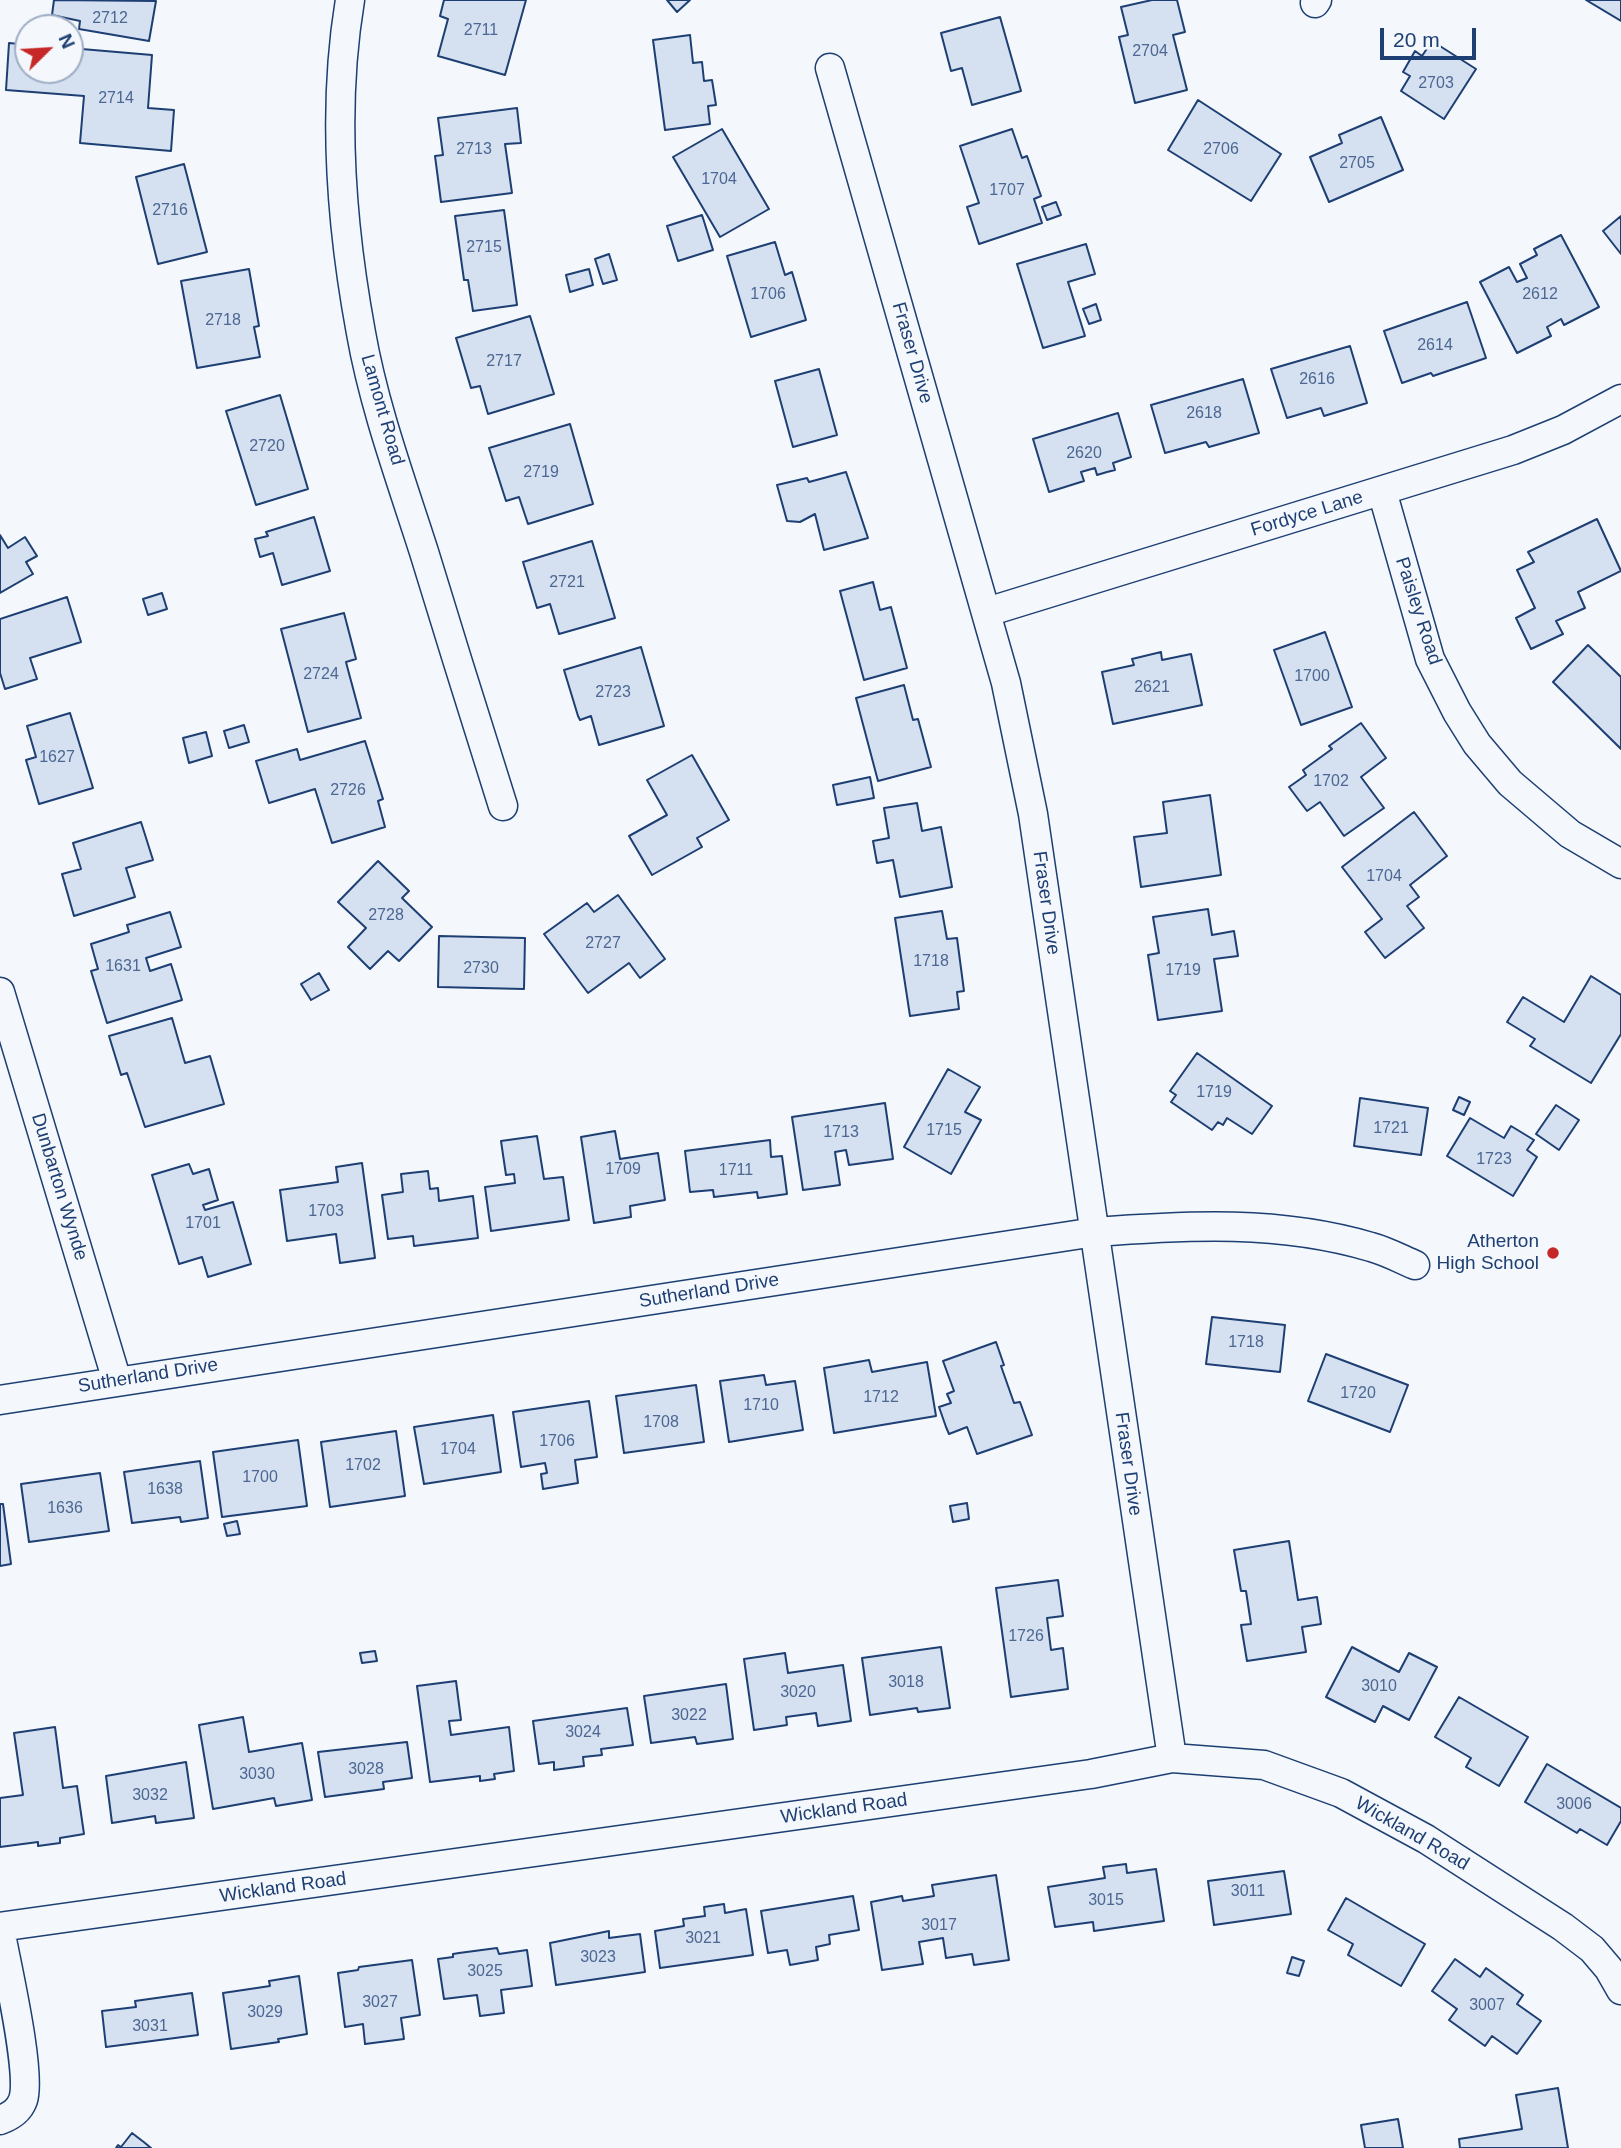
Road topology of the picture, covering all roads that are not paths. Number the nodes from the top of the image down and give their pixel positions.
1 (350, 0) edge
2 (830, 68) dead end
3 (1621, 399) edge
4 (1382, 491) junction
5 (986, 612) junction
6 (503, 806) dead end
7 (1621, 864) edge
8 (0, 992) edge
9 (1095, 1232) junction
10 (1415, 1265) dead end
11 (117, 1381) junction
12 (0, 1400) edge
13 (1172, 1758) junction
14 (0, 1928) edge
15 (1621, 1990) edge
16 (0, 2120) edge

1 - 6 street, Lamont Road
2 - 5 street, Fraser Drive
3 - 4 street, Fordyce Lane
4 - 5 street, Fordyce Lane
4 - 7 street, Paisley Road
5 - 9 street, Fraser Drive
8 - 11 street, Dunbarton Wynde
9 - 10 street, Sutherland Drive
9 - 11 street, Sutherland Drive
9 - 13 street, Fraser Drive
11 - 12 street, Sutherland Drive
13 - 14 street, Wickland Road
13 - 15 street, Wickland Road
14 - 16 street

